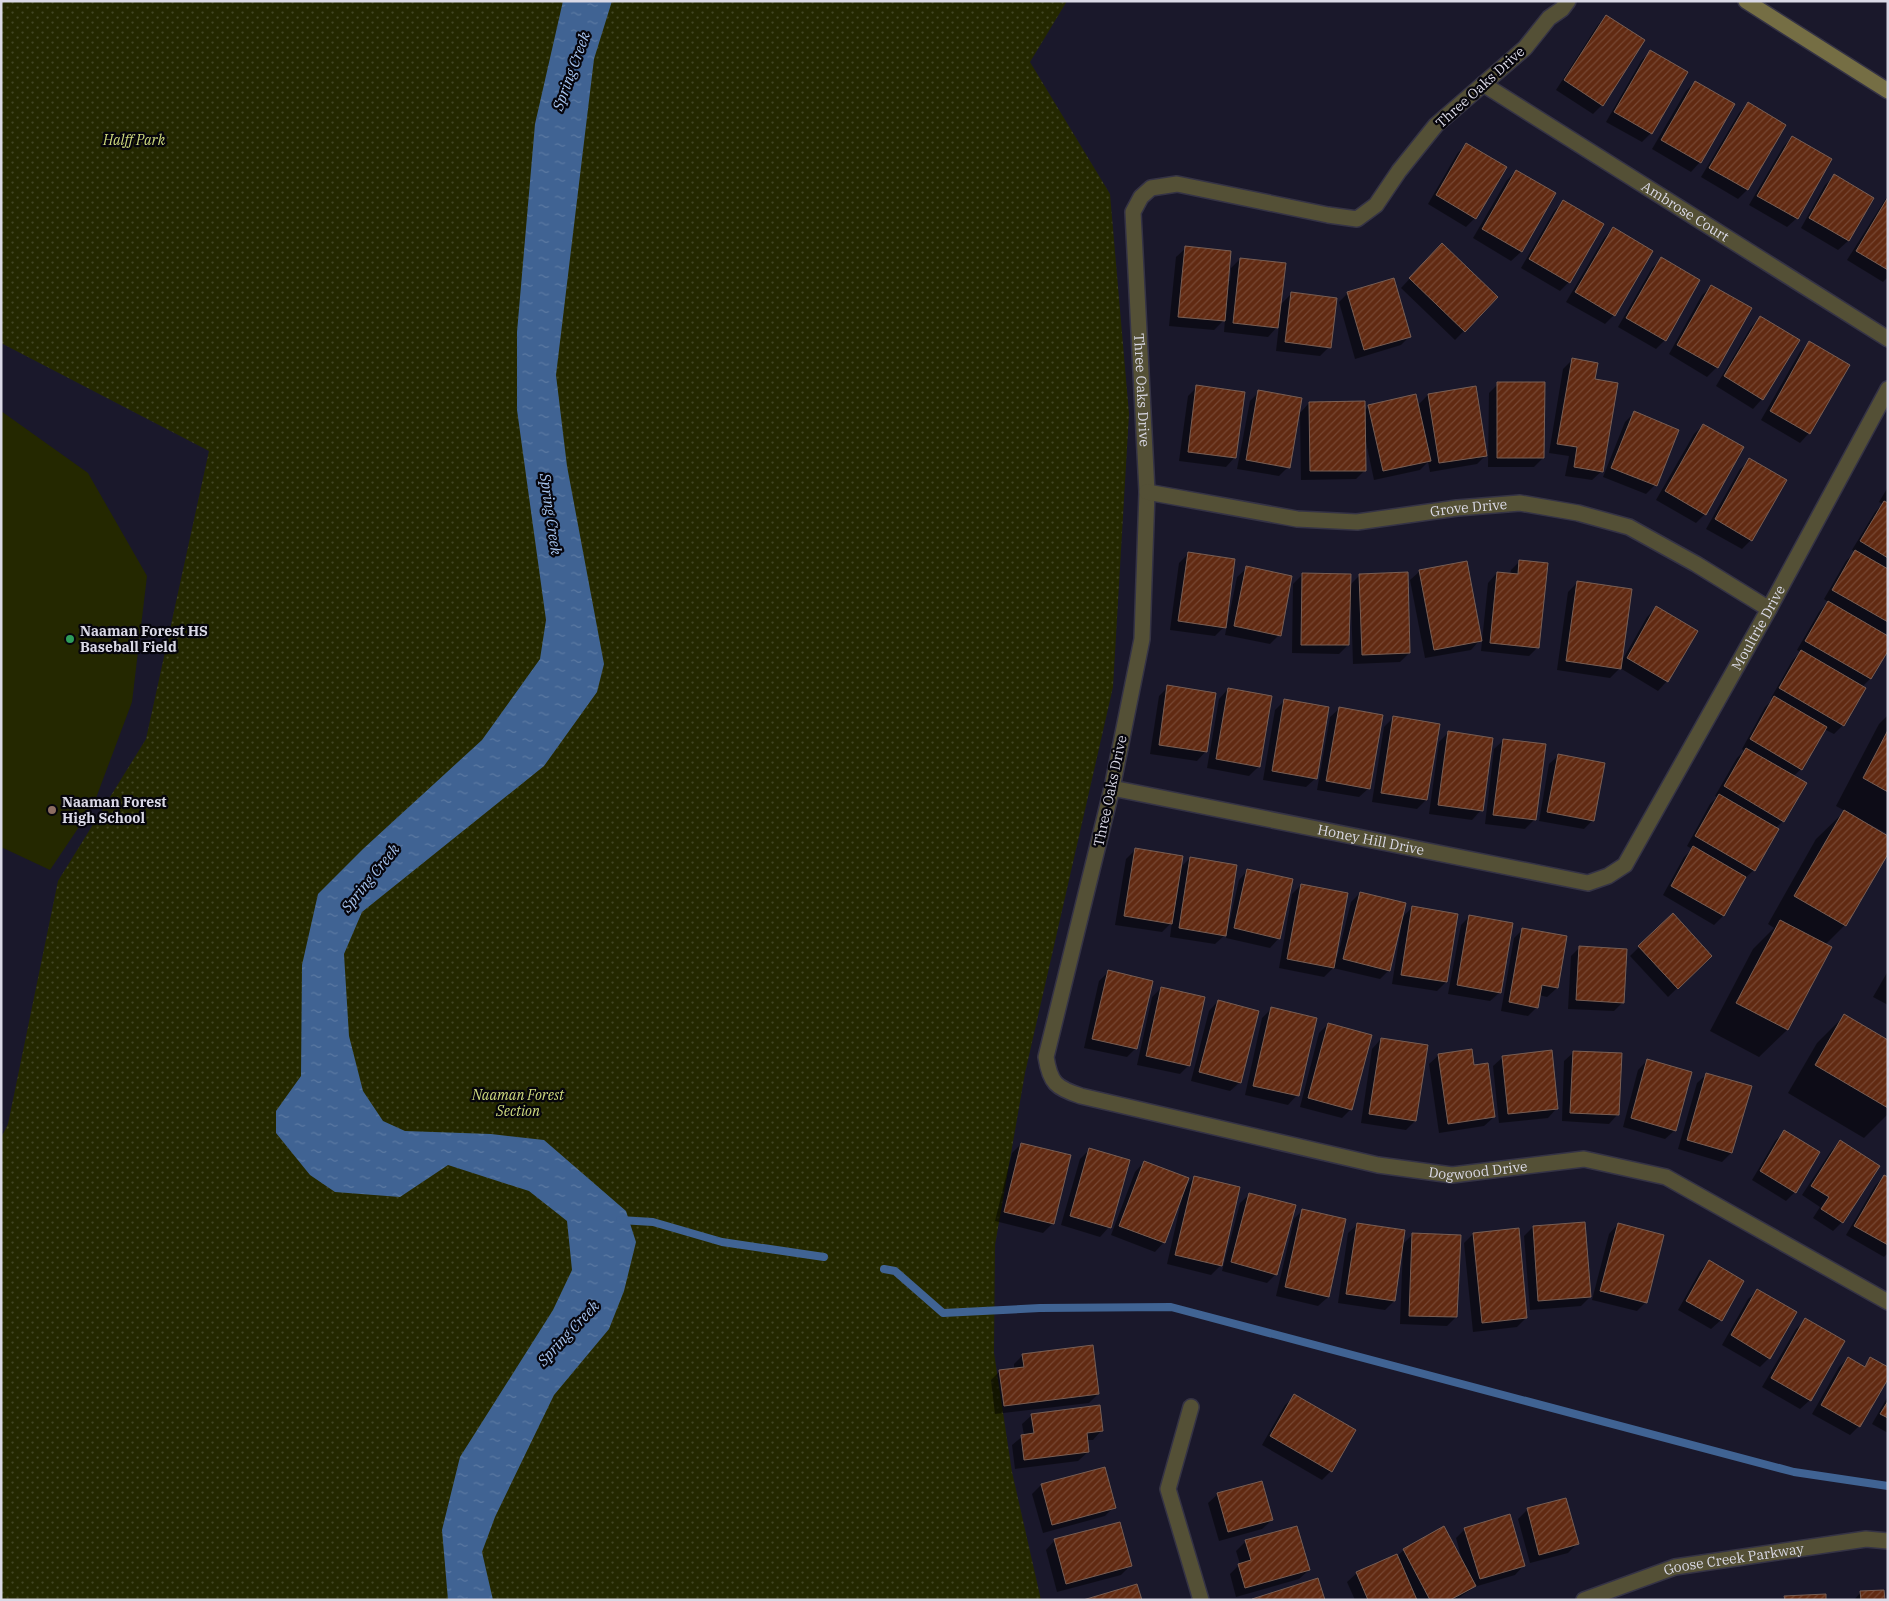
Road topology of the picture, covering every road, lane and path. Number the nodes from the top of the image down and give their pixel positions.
1 (1551, 1) edge
2 (1568, 1) edge
3 (1746, 1) edge
4 (1549, 18) junction
5 (1483, 84) junction
6 (1888, 91) edge
7 (1888, 339) edge
8 (1888, 389) edge
9 (1147, 492) junction
10 (1769, 610) junction
11 (1112, 788) junction
12 (1625, 865) joint
13 (1049, 1076) joint
14 (1888, 1302) edge
15 (1192, 1407) dead end
16 (1888, 1541) edge
17 (1201, 1600) edge
18 (1584, 1600) edge

1 - 4 street
2 - 4 street, Three Oaks Drive
3 - 6 street
4 - 5 street, Three Oaks Drive
5 - 7 street, Ambrose Court
5 - 9 street, Three Oaks Drive
8 - 10 street, Moultrie Drive
9 - 10 street, Grove Drive
9 - 11 street, Three Oaks Drive
10 - 12 street, Moultrie Drive
11 - 12 street, Honey Hill Drive
11 - 13 street, Three Oaks Drive
13 - 14 street, Dogwood Drive
15 - 17 street
16 - 18 street, Goose Creek Parkway

